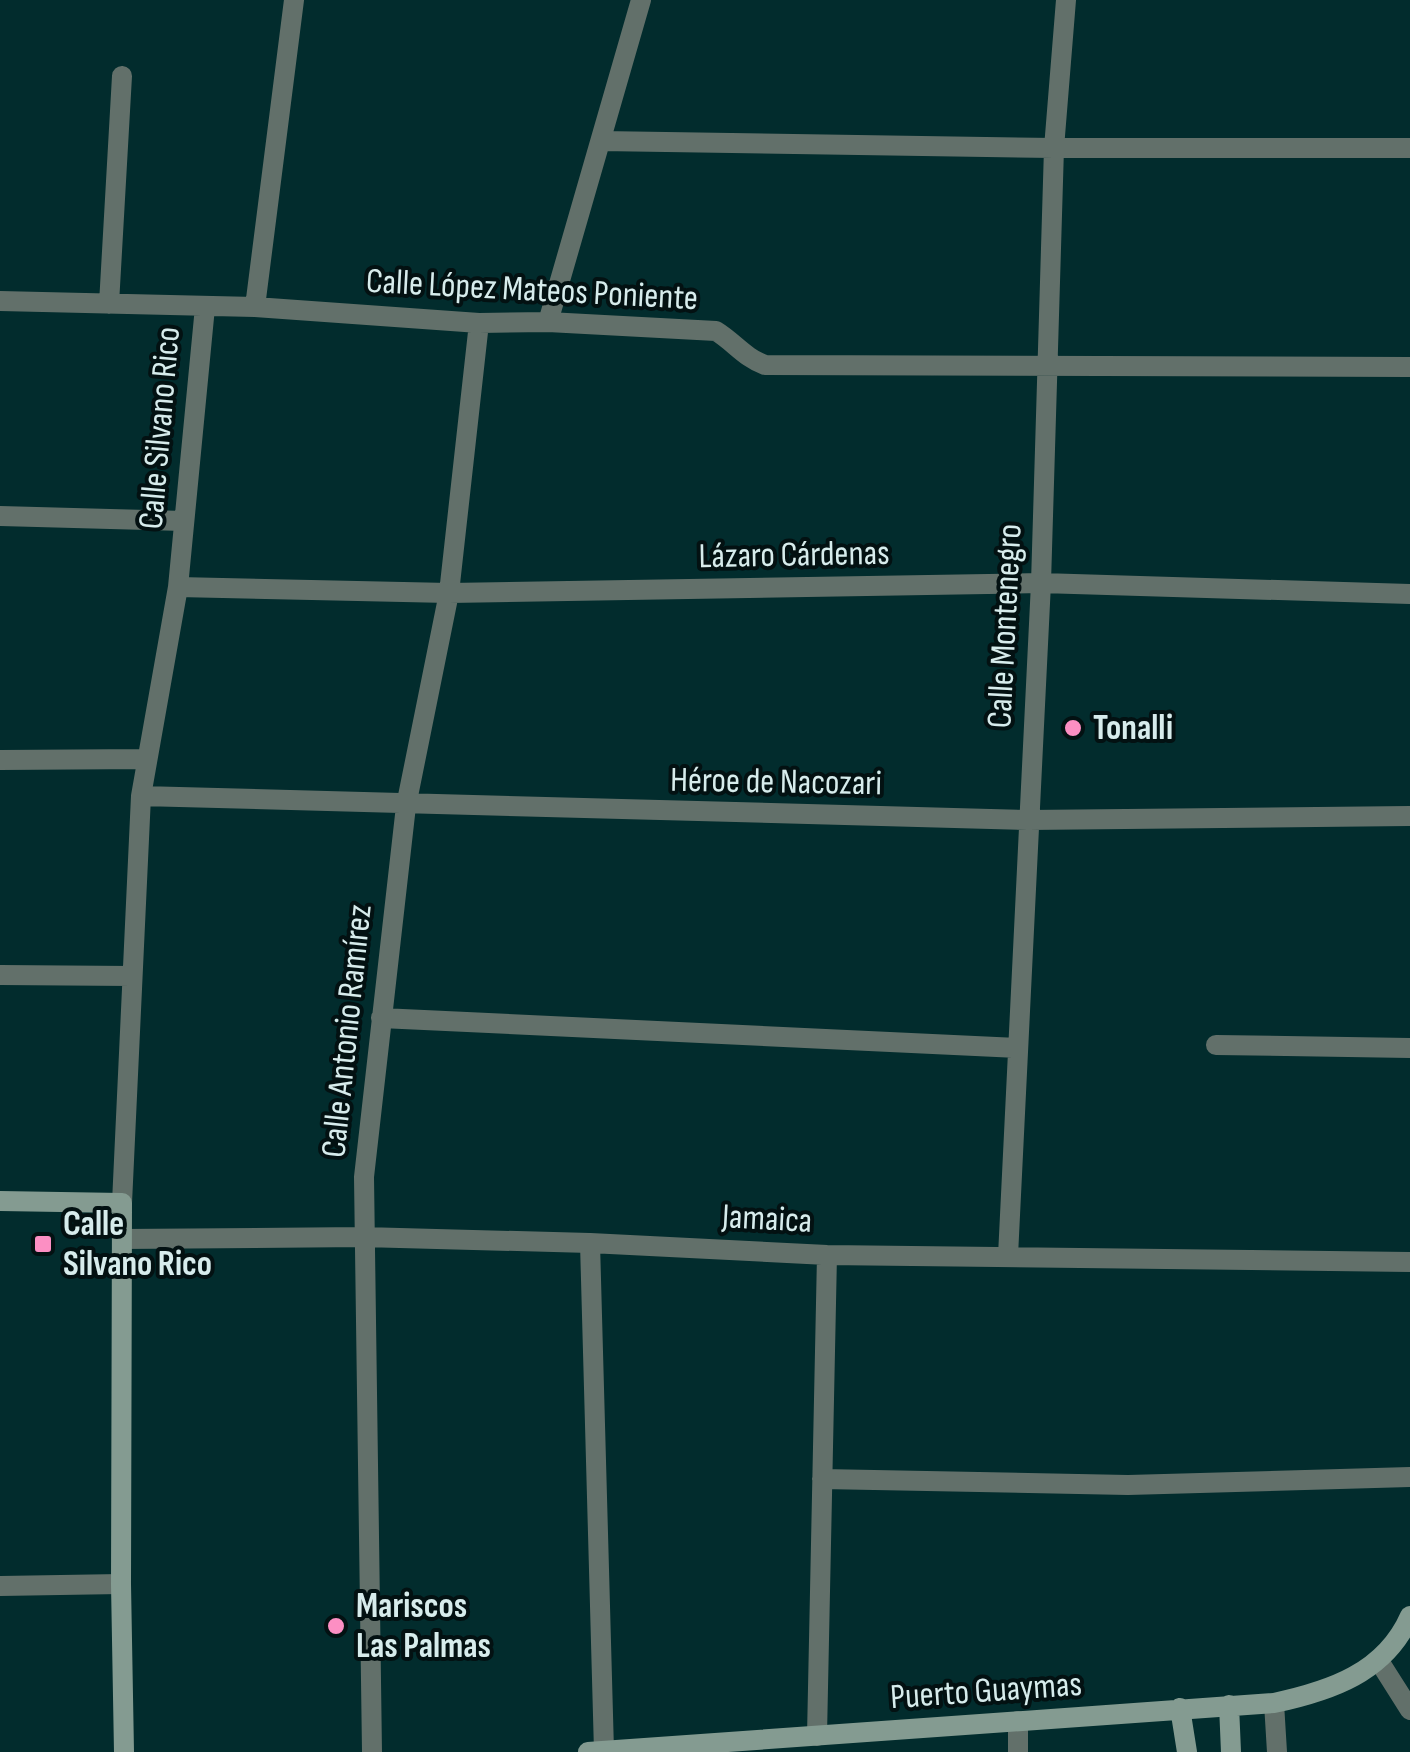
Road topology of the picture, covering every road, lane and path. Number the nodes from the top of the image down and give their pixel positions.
1 (294, 0) edge
2 (640, 0) edge
3 (1066, 0) edge
4 (122, 76) dead end
5 (601, 141) junction
6 (1054, 148) junction
7 (1410, 148) edge
8 (0, 300) edge
9 (108, 304) junction
10 (205, 307) junction
11 (255, 308) junction
12 (548, 322) junction
13 (479, 323) junction
14 (1410, 367) edge
15 (1047, 368) junction
16 (0, 516) edge
17 (184, 521) junction
18 (1041, 583) junction
19 (178, 587) junction
20 (448, 594) junction
21 (1410, 594) edge
22 (146, 759) junction
23 (0, 760) edge
24 (142, 796) junction
25 (406, 806) junction
26 (1410, 816) edge
27 (1028, 820) junction
28 (0, 975) edge
29 (132, 976) junction
30 (381, 1018) junction
31 (1216, 1045) dead end
32 (1018, 1048) junction
33 (1410, 1048) edge
34 (0, 1202) edge
35 (122, 1203) junction
36 (363, 1237) junction
37 (122, 1239) junction
38 (590, 1243) junction
39 (827, 1255) junction
40 (1008, 1256) junction
41 (1410, 1262) edge
42 (1410, 1477) edge
43 (822, 1479) junction
44 (120, 1584) junction
45 (0, 1586) edge
46 (1410, 1616) edge
47 (1380, 1661) junction
48 (1274, 1702) junction
49 (1230, 1705) junction
50 (1180, 1708) junction
51 (1410, 1710) edge
52 (1018, 1721) junction
53 (817, 1736) junction
54 (847, 1743) edge
55 (663, 1749) edge
56 (604, 1751) edge
57 (124, 1752) edge
58 (372, 1752) edge
59 (588, 1752) edge
60 (1018, 1752) edge
61 (1186, 1752) edge
62 (1231, 1752) edge
63 (1277, 1752) edge

1 - 11 street
2 - 5 street
3 - 6 street, Calle Montenegro
4 - 9 street
5 - 6 street
5 - 12 street
6 - 7 street
6 - 15 street, Calle Montenegro
8 - 9 street, Calle López Mateos Poniente
9 - 10 street, Calle López Mateos Poniente
10 - 11 street, Calle López Mateos Poniente
10 - 17 street, Calle Silvano Rico
11 - 13 street, Calle López Mateos Poniente
12 - 13 street, Calle López Mateos Poniente
12 - 15 street, Calle López Mateos Poniente
13 - 20 street, Calle Antonio Ramírez
14 - 15 street, Calle López Mateos Poniente
15 - 18 street, Calle Montenegro
16 - 17 street
17 - 19 street, Calle Silvano Rico
18 - 20 street, Lázaro Cárdenas
18 - 21 street, Lázaro Cárdenas
18 - 27 street, Calle Montenegro
19 - 20 street, Lázaro Cárdenas
19 - 22 street, Calle Silvano Rico
20 - 25 street, Calle Antonio Ramírez
22 - 23 street
22 - 24 street, Calle Silvano Rico
24 - 25 street, Héroe de Nacozari
24 - 29 street, Calle Silvano Rico
25 - 27 street, Héroe de Nacozari
25 - 30 street, Calle Antonio Ramírez
26 - 27 street, Héroe de Nacozari
27 - 32 street, Calle Montenegro
28 - 29 street
29 - 35 street, Calle Silvano Rico
30 - 32 street
30 - 36 street, Calle Antonio Ramírez
31 - 33 street
32 - 40 street, Calle Montenegro
34 - 35 street
35 - 37 street, Calle Silvano Rico
36 - 37 street, Jamaica
36 - 38 street, Jamaica
36 - 58 street, Calle Antonio Ramírez
37 - 44 street, Calle Silvano Rico
38 - 39 street, Jamaica
38 - 56 street
39 - 40 street, Jamaica
39 - 43 street
40 - 41 street, Jamaica
42 - 43 street
43 - 53 street
44 - 45 street
44 - 57 street, Calle Silvano Rico
46 - 47 street
47 - 48 street, Puerto Guaymas
47 - 51 street
48 - 49 street, Puerto Guaymas
48 - 63 street
49 - 50 street, Puerto Guaymas
49 - 62 street
50 - 52 street, Puerto Guaymas
50 - 61 street
52 - 54 street, Puerto Guaymas
52 - 60 street
53 - 54 street, Puerto Guaymas
53 - 55 street, Puerto Guaymas
55 - 56 street, Puerto Guaymas
56 - 59 street, Puerto Guaymas

